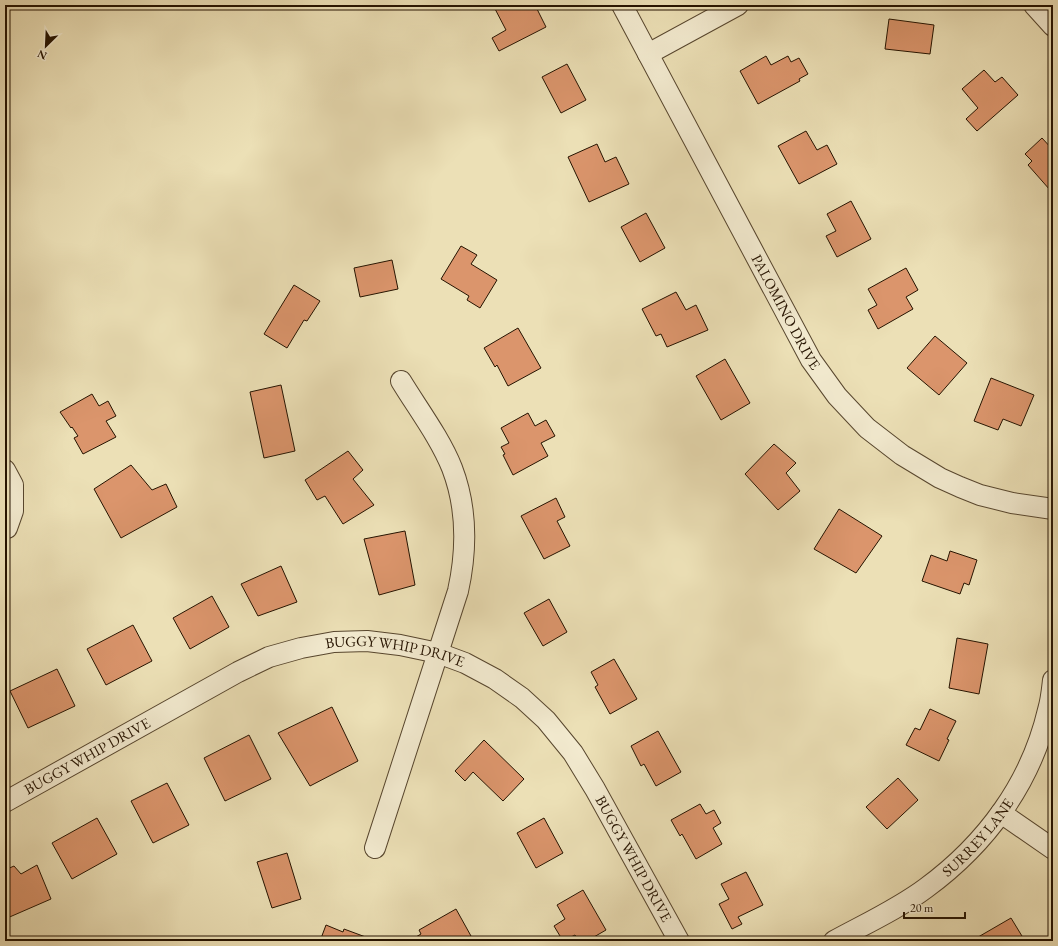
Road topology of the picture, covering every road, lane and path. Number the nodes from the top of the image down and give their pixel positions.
1 (622, 5) edge
2 (738, 5) edge
3 (1034, 5) edge
4 (1053, 26) edge
5 (648, 54) junction
6 (401, 381) dead end
7 (5, 470) edge
8 (1053, 510) edge
9 (7, 528) dead end
10 (438, 653) junction
11 (1053, 680) edge
12 (5, 802) edge
13 (1001, 813) junction
14 (375, 848) dead end
15 (1053, 849) edge
16 (679, 941) edge
17 (834, 941) edge

1 - 5 street, PALOMINO DRIVE
2 - 5 street
3 - 4 street
5 - 8 street, PALOMINO DRIVE
6 - 10 street
7 - 9 street
10 - 12 street, BUGGY WHIP DRIVE
10 - 14 street
10 - 16 street, BUGGY WHIP DRIVE
11 - 13 street, SURREY LANE
13 - 15 street
13 - 17 street, SURREY LANE

